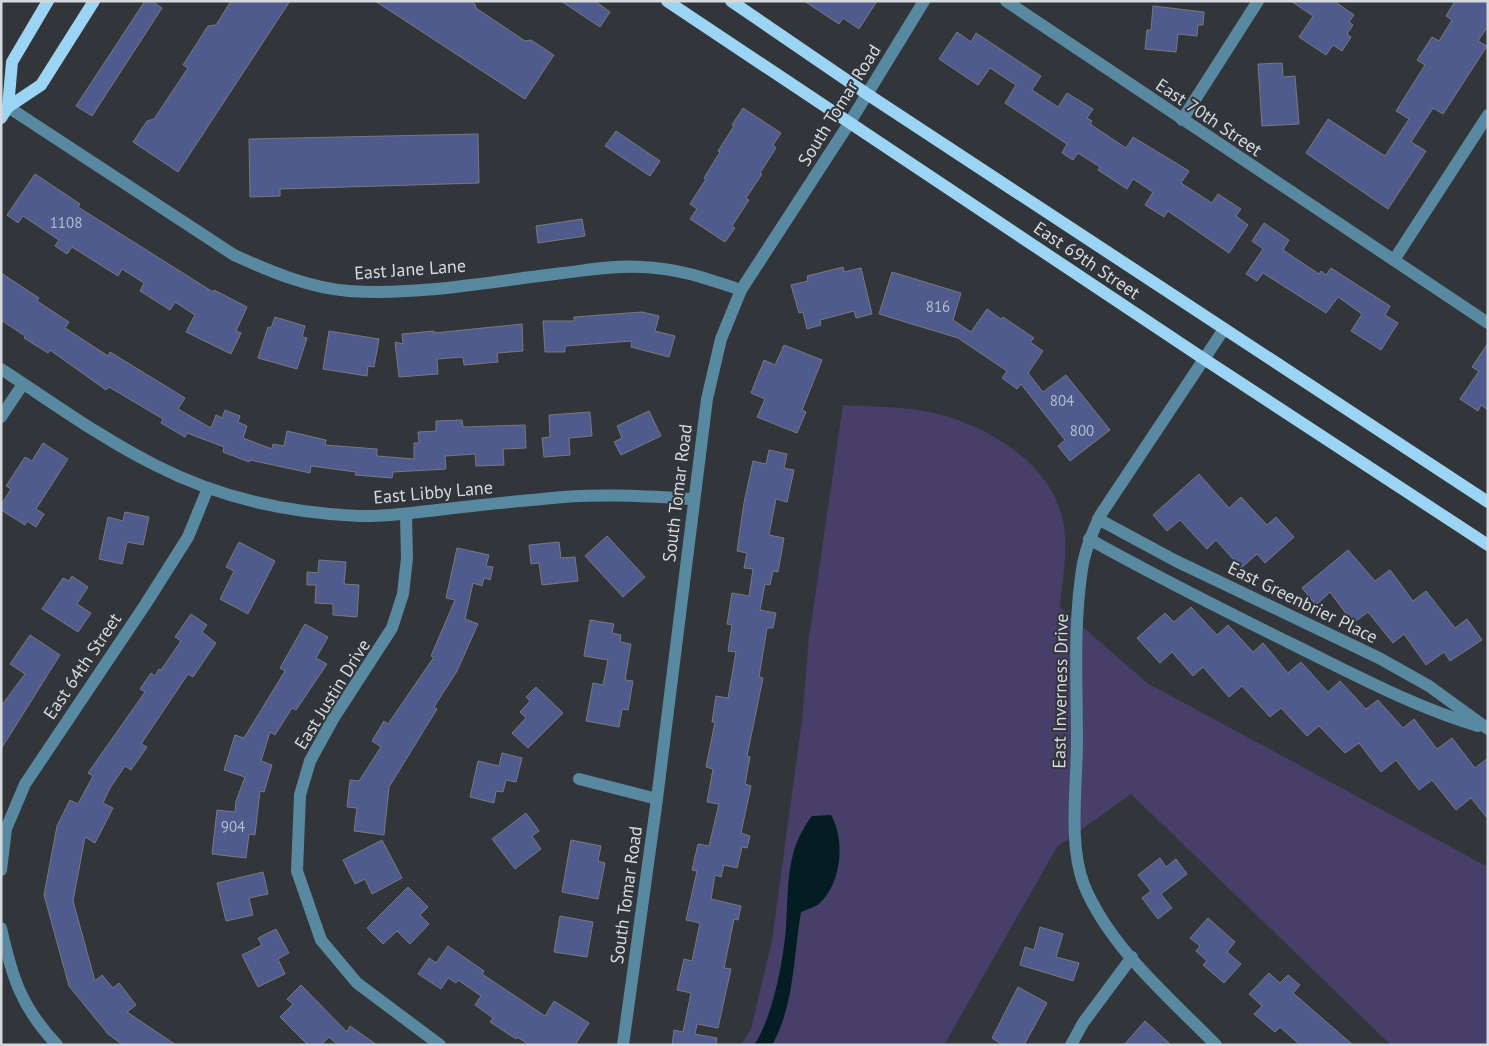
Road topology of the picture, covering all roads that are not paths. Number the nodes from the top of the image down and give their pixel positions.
1 (48, 1) edge
2 (94, 1) edge
3 (668, 1) edge
4 (731, 1) edge
5 (924, 1) edge
6 (1006, 1) edge
7 (1258, 1) edge
8 (867, 94) junction
9 (5, 112) edge
10 (1488, 116) edge
11 (1182, 120) junction
12 (850, 122) junction
13 (1394, 260) junction
14 (741, 290) junction
15 (1488, 323) edge
16 (1224, 329) junction
17 (1204, 359) junction
18 (1, 369) edge
19 (24, 384) junction
20 (1, 417) edge
21 (208, 488) junction
22 (693, 499) junction
23 (1488, 502) edge
24 (406, 515) junction
25 (1098, 519) junction
26 (1089, 539) junction
27 (1488, 545) edge
28 (1487, 729) edge
29 (579, 779) dead end
30 (657, 799) junction
31 (1, 870) edge
32 (1, 928) edge
33 (1132, 957) junction
34 (56, 1045) edge
35 (440, 1045) edge
36 (623, 1045) edge
37 (1071, 1045) edge
38 (1216, 1045) edge

1 - 9 main road
2 - 9 main road
3 - 12 main road, East 69th Street
4 - 8 main road, East 69th Street
5 - 8 street, South Tomar Road
6 - 11 street, East 70th Street
7 - 11 street
8 - 12 street, South Tomar Road
8 - 16 main road, East 69th Street
9 - 14 street, East Jane Lane
10 - 13 street
11 - 13 street, East 70th Street
12 - 14 street, South Tomar Road
12 - 17 main road, East 69th Street
13 - 15 street, East 70th Street
14 - 22 street, South Tomar Road
16 - 17 street, East Inverness Drive
16 - 23 main road, East 69th Street
17 - 25 street, East Inverness Drive
17 - 27 main road, East 69th Street
18 - 19 street, East Libby Lane
19 - 20 street
19 - 21 street, East Libby Lane
21 - 24 street, East Libby Lane
21 - 31 street, East 64th Street
22 - 24 street, East Libby Lane
22 - 30 street, South Tomar Road
24 - 35 street, East Justin Drive
25 - 26 street, East Inverness Drive
25 - 28 street, East Greenbrier Place
26 - 28 street, East Greenbrier Place
26 - 33 street, East Inverness Drive
29 - 30 street
30 - 36 street, South Tomar Road
32 - 34 street
33 - 37 street
33 - 38 street, East Inverness Drive

